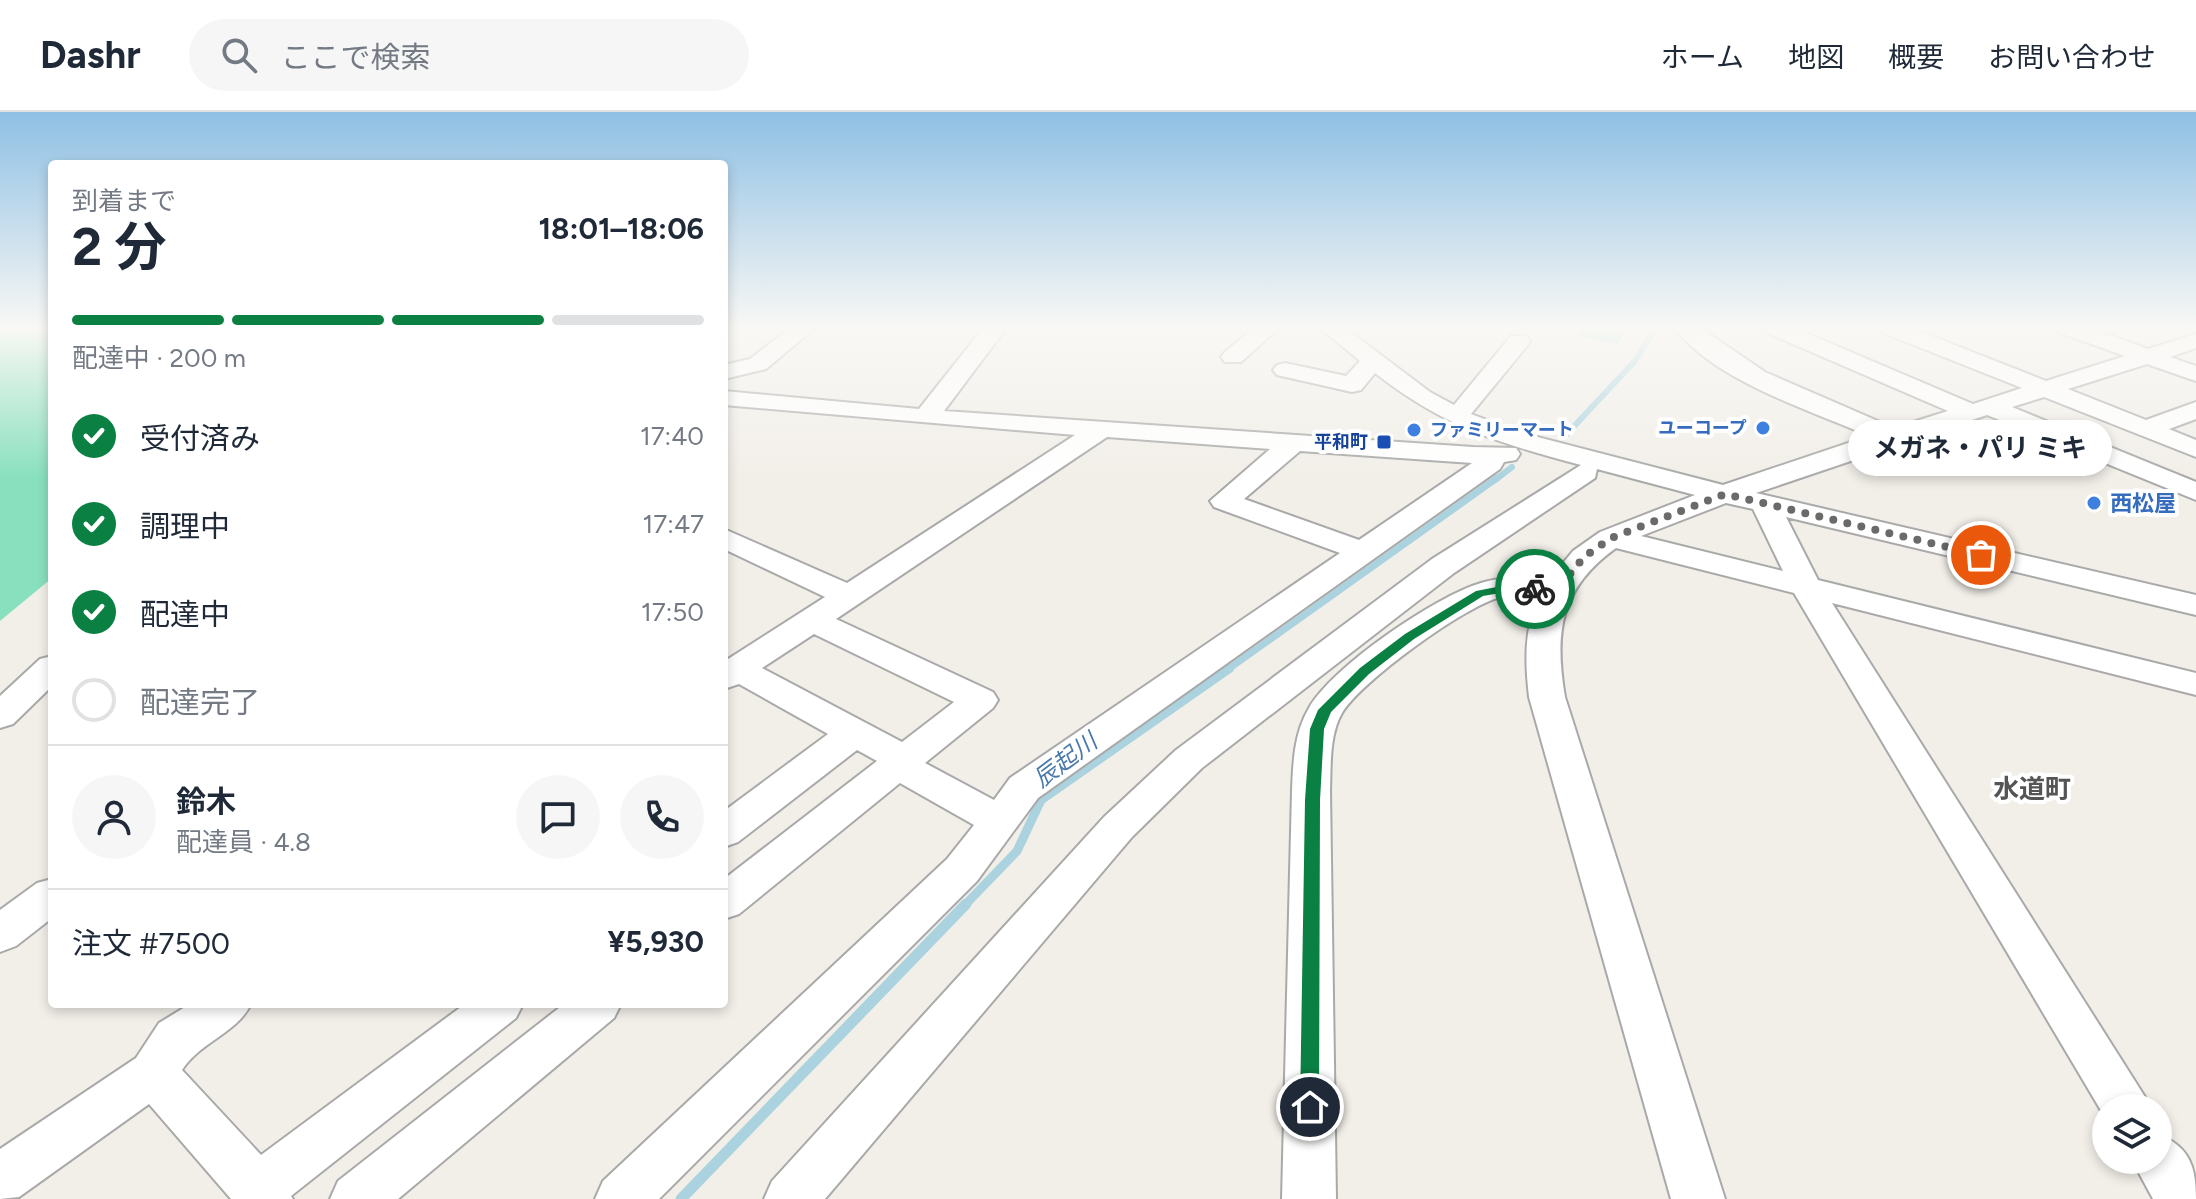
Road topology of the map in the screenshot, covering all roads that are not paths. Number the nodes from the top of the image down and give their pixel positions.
1 (957, 378) edge
2 (1320, 378) edge
3 (1358, 378) edge
4 (1396, 378) edge
5 (1418, 378) edge
6 (1489, 378) edge
7 (1763, 378) edge
8 (1900, 378) edge
9 (2016, 378) edge
10 (2079, 378) edge
11 (2044, 389) junction
12 (728, 399) edge
13 (751, 402) junction
14 (1464, 408) junction
15 (728, 409) edge
16 (1980, 410) junction
17 (2196, 410) edge
18 (926, 417) junction
19 (1102, 429) junction
20 (2145, 429) junction
21 (1893, 437) junction
22 (1296, 441) junction
23 (1515, 447) junction
24 (2196, 449) edge
25 (1582, 464) junction
26 (2196, 492) edge
27 (1725, 494) junction
28 (1765, 504) junction
29 (1611, 538) junction
30 (728, 540) edge
31 (1364, 552) junction
32 (1806, 587) junction
33 (1557, 590) junction
34 (849, 596) junction
35 (2196, 605) edge
36 (812, 620) junction
37 (48, 671) edge
38 (731, 673) edge
39 (2196, 684) edge
40 (0, 716) edge
41 (855, 732) junction
42 (904, 764) junction
43 (1000, 821) junction
44 (728, 829) edge
45 (48, 898) edge
46 (728, 899) edge
47 (0, 934) edge
48 (222, 1008) edge
49 (495, 1008) edge
50 (593, 1008) edge
51 (153, 1073) junction
52 (2118, 1094) edge
53 (2167, 1174) edge
54 (0, 1179) edge
55 (262, 1194) edge
56 (357, 1199) edge
57 (622, 1199) edge
58 (791, 1199) edge
59 (1309, 1199) edge
60 (1698, 1199) edge
61 (2183, 1199) edge

1 - 18 street
2 - 3 street
4 - 23 street
5 - 14 street
6 - 14 street
7 - 21 street
8 - 16 street
9 - 11 street
10 - 11 street
11 - 16 street
11 - 20 street
12 - 13 street
13 - 15 street
13 - 18 street
14 - 25 street
16 - 21 street
16 - 26 street
17 - 20 street
18 - 19 street
19 - 22 street
19 - 34 street
20 - 24 street
21 - 27 street
22 - 23 street
22 - 31 street
23 - 25 street
23 - 31 street
25 - 27 street
25 - 58 street
27 - 28 street
27 - 29 street
28 - 32 street
28 - 35 street
29 - 32 street
29 - 33 street
30 - 34 street
31 - 43 street
32 - 39 street
32 - 52 street
33 - 59 street
33 - 60 street
34 - 36 street
36 - 38 street
36 - 42 street
37 - 40 street
38 - 41 street
41 - 42 street
41 - 44 street
42 - 43 street
42 - 46 street
43 - 57 street
45 - 47 street
48 - 51 street
49 - 55 street
50 - 56 street
51 - 54 street
51 - 55 street
53 - 61 street

